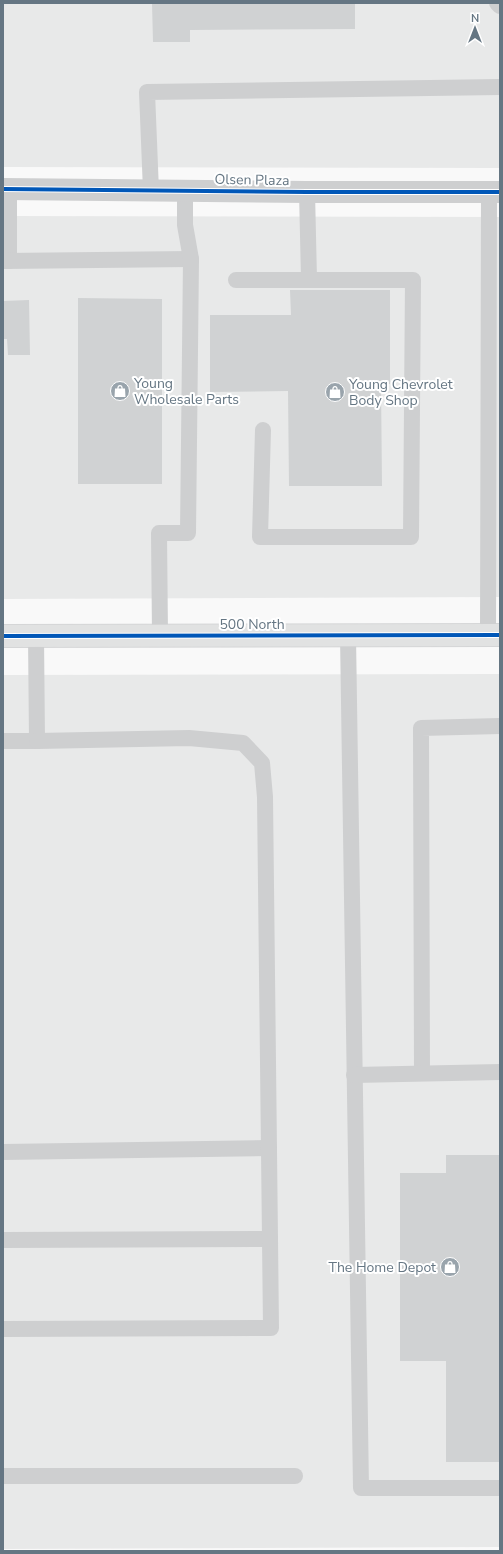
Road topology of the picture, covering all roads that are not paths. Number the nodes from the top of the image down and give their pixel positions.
1 (497, 3) edge
2 (500, 6) edge
3 (500, 87) edge
4 (6, 189) edge
5 (151, 191) junction
6 (185, 191) junction
7 (307, 192) junction
8 (495, 192) edge
9 (191, 259) junction
10 (6, 261) edge
11 (309, 279) junction
12 (236, 280) dead end
13 (263, 430) dead end
14 (494, 556) edge
15 (160, 635) junction
16 (494, 635) edge
17 (3, 636) edge
18 (36, 636) junction
19 (348, 636) junction
20 (500, 726) edge
21 (3, 741) edge
22 (37, 741) junction
23 (500, 1072) edge
24 (422, 1073) junction
25 (354, 1075) junction
26 (269, 1148) junction
27 (3, 1152) edge
28 (270, 1239) junction
29 (3, 1240) edge
30 (3, 1329) edge
31 (3, 1476) edge
32 (295, 1476) dead end
33 (500, 1488) edge

1 - 2 lane
3 - 5 lane
4 - 5 street, Olsen Plaza
4 - 10 lane
5 - 6 street, Olsen Plaza
6 - 7 street, Olsen Plaza
6 - 9 lane
7 - 8 street, Olsen Plaza
7 - 11 lane
8 - 14 lane
9 - 10 lane
9 - 15 lane
11 - 12 lane
11 - 13 lane
14 - 16 lane
15 - 18 street, 500 North
15 - 19 street, 500 North
16 - 19 street, 500 North
17 - 18 street, 500 North
18 - 22 lane
19 - 25 lane
20 - 24 lane
21 - 22 lane
22 - 26 lane
23 - 24 lane
24 - 25 lane
25 - 33 lane
26 - 27 lane
26 - 28 lane
28 - 29 lane
28 - 30 lane
31 - 32 lane

